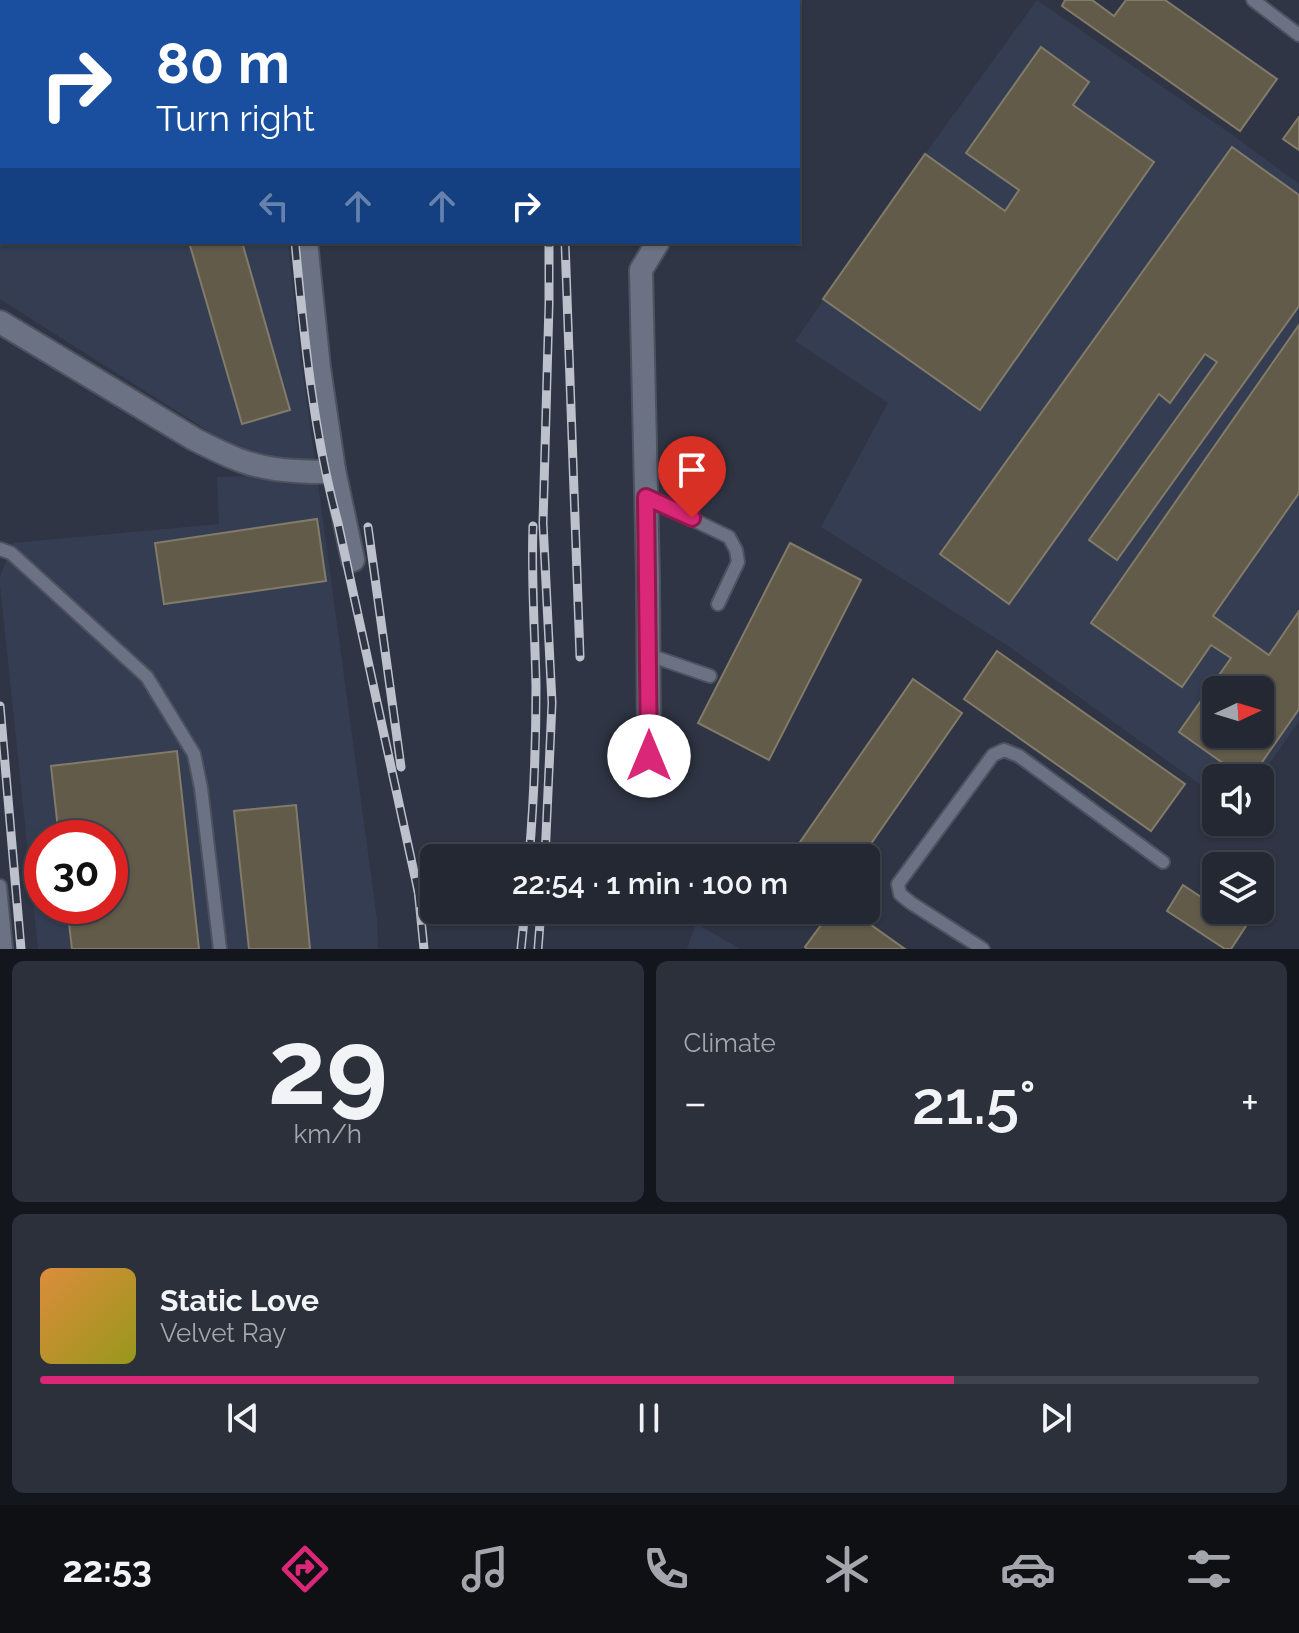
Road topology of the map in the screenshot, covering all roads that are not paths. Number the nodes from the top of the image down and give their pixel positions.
1 (1253, 0) edge
2 (1299, 35) edge
3 (306, 244) edge
4 (640, 244) edge
5 (657, 244) edge
6 (641, 270) junction
7 (0, 322) edge
8 (334, 470) junction
9 (646, 497) junction
10 (0, 549) edge
11 (353, 560) dead end
12 (718, 604) dead end
13 (649, 655) junction
14 (710, 676) dead end
15 (649, 756) dead end
16 (1163, 862) dead end
17 (0, 886) edge
18 (6, 949) edge
19 (220, 949) edge
20 (983, 949) edge

1 - 2 lane
3 - 8 street
4 - 6 street
5 - 6 street
6 - 9 street
7 - 8 street
8 - 11 street
9 - 12 lane
9 - 13 street
10 - 19 lane
13 - 14 lane
13 - 15 street
16 - 20 lane
17 - 18 lane

